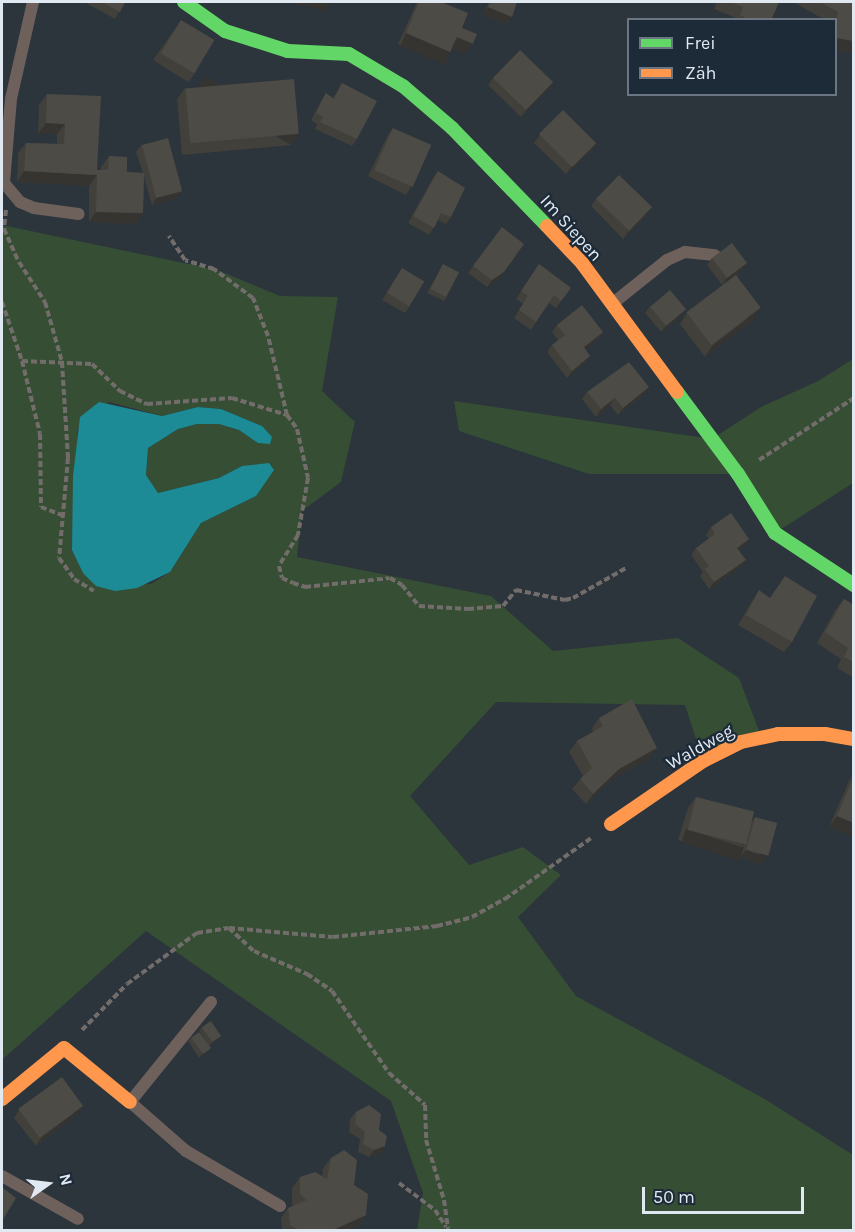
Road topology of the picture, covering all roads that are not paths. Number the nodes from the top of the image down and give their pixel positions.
1 (33, 2) edge
2 (184, 2) edge
3 (5, 142) edge
4 (79, 214) dead end
5 (715, 255) edge
6 (611, 304) junction
7 (854, 585) edge
8 (854, 739) edge
9 (611, 824) road end
10 (211, 1002) dead end
11 (2, 1099) edge
12 (130, 1102) junction
13 (2, 1176) edge
14 (280, 1206) dead end
15 (78, 1219) dead end

1 - 3 lane
2 - 6 street, Im Siepen
3 - 4 lane
5 - 6 lane
6 - 7 street, Im Siepen
8 - 9 street, Waldweg
10 - 12 lane
11 - 12 street
12 - 14 lane
13 - 15 lane

